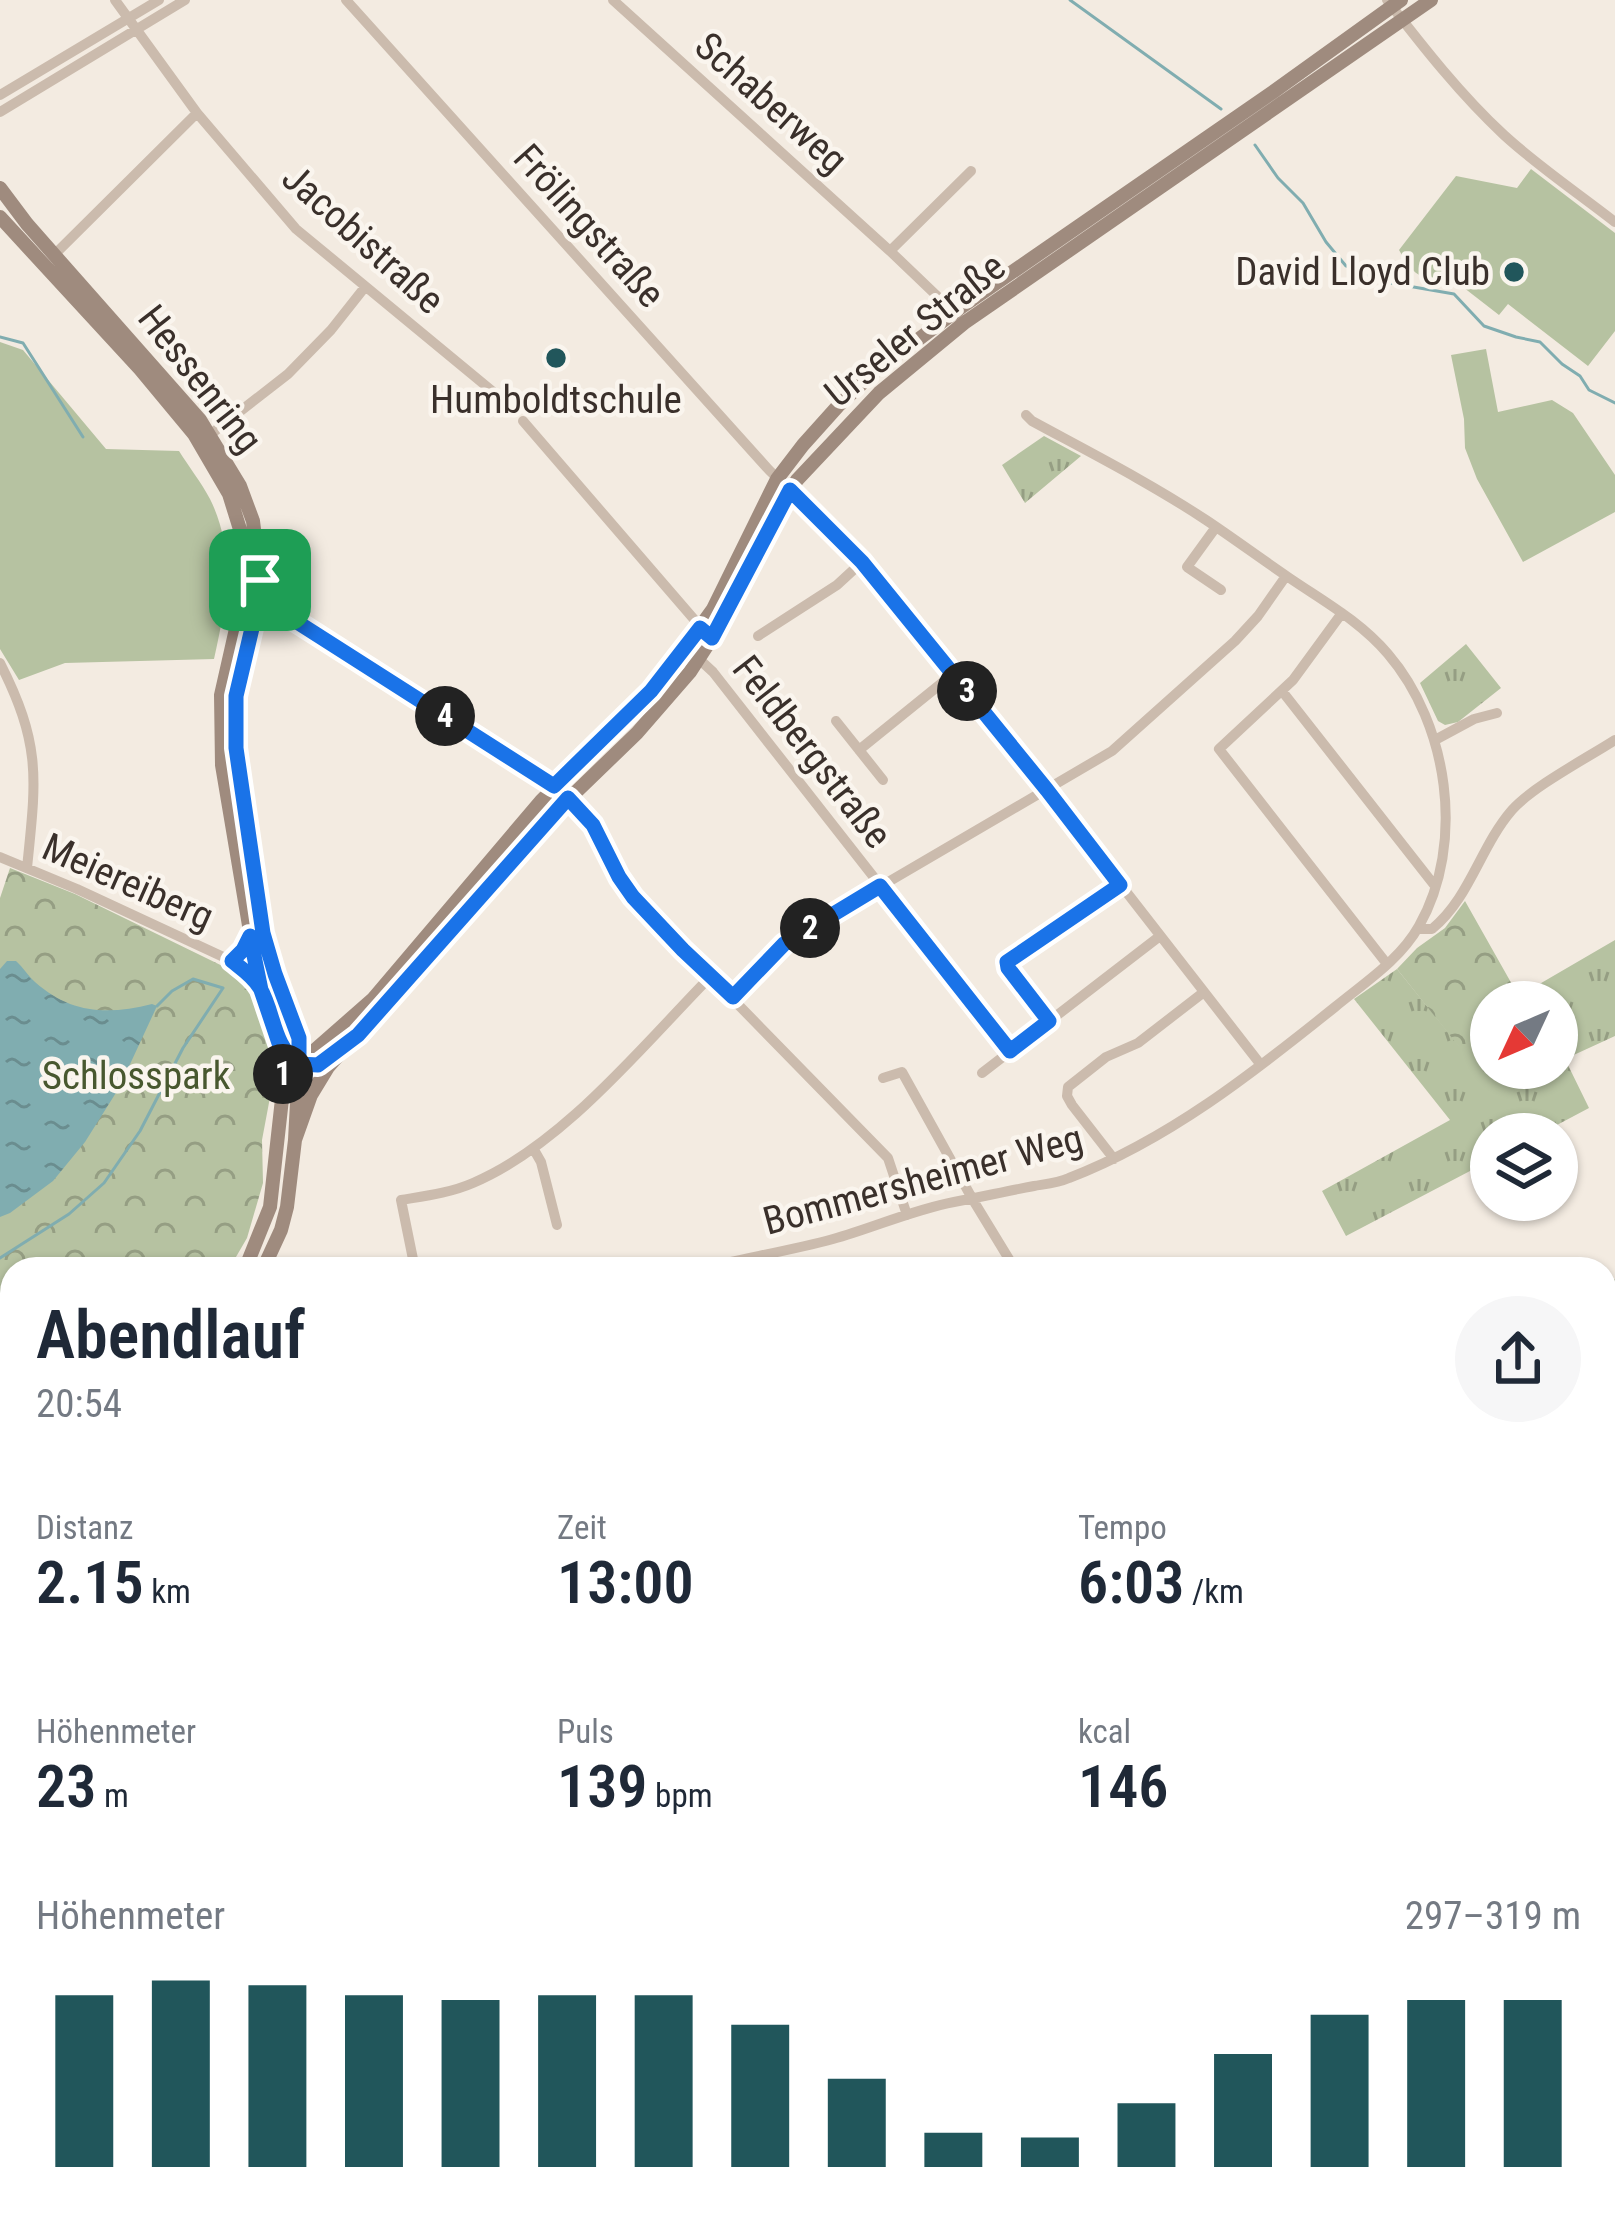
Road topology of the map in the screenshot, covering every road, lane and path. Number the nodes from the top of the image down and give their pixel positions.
1 (115, 0) edge
2 (159, 0) edge
3 (184, 0) edge
4 (346, 0) edge
5 (613, 0) edge
6 (1432, 0) edge
7 (1394, 2) edge
8 (1403, 21) junction
9 (132, 24) junction
10 (0, 95) edge
11 (0, 112) edge
12 (196, 113) junction
13 (971, 171) dead end
14 (0, 188) edge
15 (0, 217) edge
16 (1615, 222) edge
17 (890, 251) junction
18 (54, 255) junction
19 (365, 286) junction
20 (959, 318) junction
21 (497, 395) dead end
22 (1026, 415) dead end
23 (523, 421) dead end
24 (211, 434) junction
25 (777, 478) junction
26 (790, 490) junction
27 (1216, 527) junction
28 (862, 562) junction
29 (1286, 576) junction
30 (260, 580) junction
31 (1221, 590) dead end
32 (1342, 613) junction
33 (297, 622) junction
34 (253, 624) junction
35 (706, 633) junction
36 (758, 636) dead end
37 (700, 660) junction
38 (0, 663) edge
39 (953, 674) junction
40 (1282, 691) junction
41 (1497, 713) dead end
42 (836, 722) dead end
43 (1435, 740) junction
44 (1615, 740) edge
45 (859, 750) junction
46 (883, 780) dead end
47 (554, 786) junction
48 (1047, 790) junction
49 (568, 798) junction
50 (0, 857) edge
51 (27, 868) junction
52 (1120, 885) junction
53 (880, 886) junction
54 (1435, 886) junction
55 (1418, 928) junction
56 (250, 936) junction
57 (1160, 936) junction
58 (232, 961) junction
59 (1387, 964) junction
60 (711, 976) junction
61 (261, 990) junction
62 (1204, 992) junction
63 (733, 997) junction
64 (1049, 1021) junction
65 (294, 1024) junction
66 (336, 1033) junction
67 (358, 1035) junction
68 (280, 1046) junction
69 (1010, 1051) junction
70 (916, 1060) dead end
71 (299, 1064) junction
72 (1261, 1065) junction
73 (902, 1072) junction
74 (982, 1073) dead end
75 (883, 1078) dead end
76 (284, 1090) junction
77 (295, 1140) junction
78 (532, 1148) junction
79 (1114, 1159) junction
80 (973, 1200) junction
81 (907, 1215) junction
82 (557, 1225) dead end
83 (250, 1257) edge
84 (268, 1257) edge
85 (412, 1257) edge
86 (754, 1257) edge
87 (1008, 1257) edge

1 - 9 street, Jacobistraße
2 - 9 street
3 - 9 street
4 - 25 street, Frölingstraße
5 - 17 street, Schaberweg
6 - 8 street, Urseler Straße
7 - 8 street
7 - 20 street, Urseler Straße
8 - 16 street
8 - 20 street, Urseler Straße
9 - 10 street
9 - 11 street
9 - 12 street, Jacobistraße
12 - 18 street
12 - 19 street, Jacobistraße
13 - 17 street
14 - 18 street, Hessenring
15 - 56 street, Hessenring
17 - 20 street, Schaberweg
18 - 24 street, Hessenring
19 - 21 street, Jacobistraße
19 - 24 street
20 - 25 street, Urseler Straße
20 - 26 street, Urseler Straße
22 - 27 street
23 - 35 street
24 - 30 street, Hessenring
25 - 26 street, Frölingstraße
25 - 35 street, Urseler Straße
26 - 28 street, Frölingstraße
26 - 35 street, Urseler Straße
27 - 29 street
27 - 31 street
28 - 36 street
28 - 39 street, Frölingstraße
29 - 32 street
29 - 48 street
30 - 33 street
30 - 34 street, Hessenring
32 - 40 street
32 - 43 street
33 - 34 street
33 - 47 street
34 - 65 street, Hessenring
35 - 37 street, Urseler Straße
35 - 47 street, Urseler Straße
37 - 49 street, Urseler Straße
37 - 53 street, Feldbergstraße
38 - 51 street
39 - 45 street
39 - 48 street, Frölingstraße
40 - 54 street
40 - 59 street
41 - 43 street
42 - 45 street
43 - 54 street
44 - 55 street
45 - 46 street
47 - 49 street
47 - 66 street, Urseler Straße
48 - 52 street, Frölingstraße
48 - 53 street
49 - 60 street
49 - 67 street, Urseler Straße
50 - 51 street, Meiereiberg
51 - 58 street, Meiereiberg
52 - 57 street, Frölingstraße
52 - 64 street
53 - 63 street
53 - 69 street, Feldbergstraße
54 - 55 street
55 - 59 street, Bommersheimer Weg
56 - 58 street, Meiereiberg
56 - 61 street, Hessenring
57 - 62 street, Frölingstraße
57 - 64 street
58 - 61 street, Meiereiberg
59 - 72 street, Bommersheimer Weg
60 - 63 street
60 - 78 street
61 - 68 street, Hessenring
62 - 72 street, Frölingstraße
62 - 79 street
63 - 81 street
64 - 69 street
65 - 66 street
65 - 71 street, Hessenring
66 - 71 street, Urseler Straße
67 - 71 street, Urseler Straße
67 - 77 street, Urseler Straße
68 - 71 street
68 - 76 street, Hessenring
69 - 74 street
70 - 73 street
71 - 76 street, Urseler Straße
71 - 77 street, Hessenring
72 - 79 street, Bommersheimer Weg
73 - 75 street
73 - 80 street
76 - 83 street
77 - 84 street
78 - 82 street
78 - 85 street
79 - 80 street, Bommersheimer Weg
80 - 81 street, Bommersheimer Weg
80 - 87 street
81 - 86 street, Bommersheimer Weg

